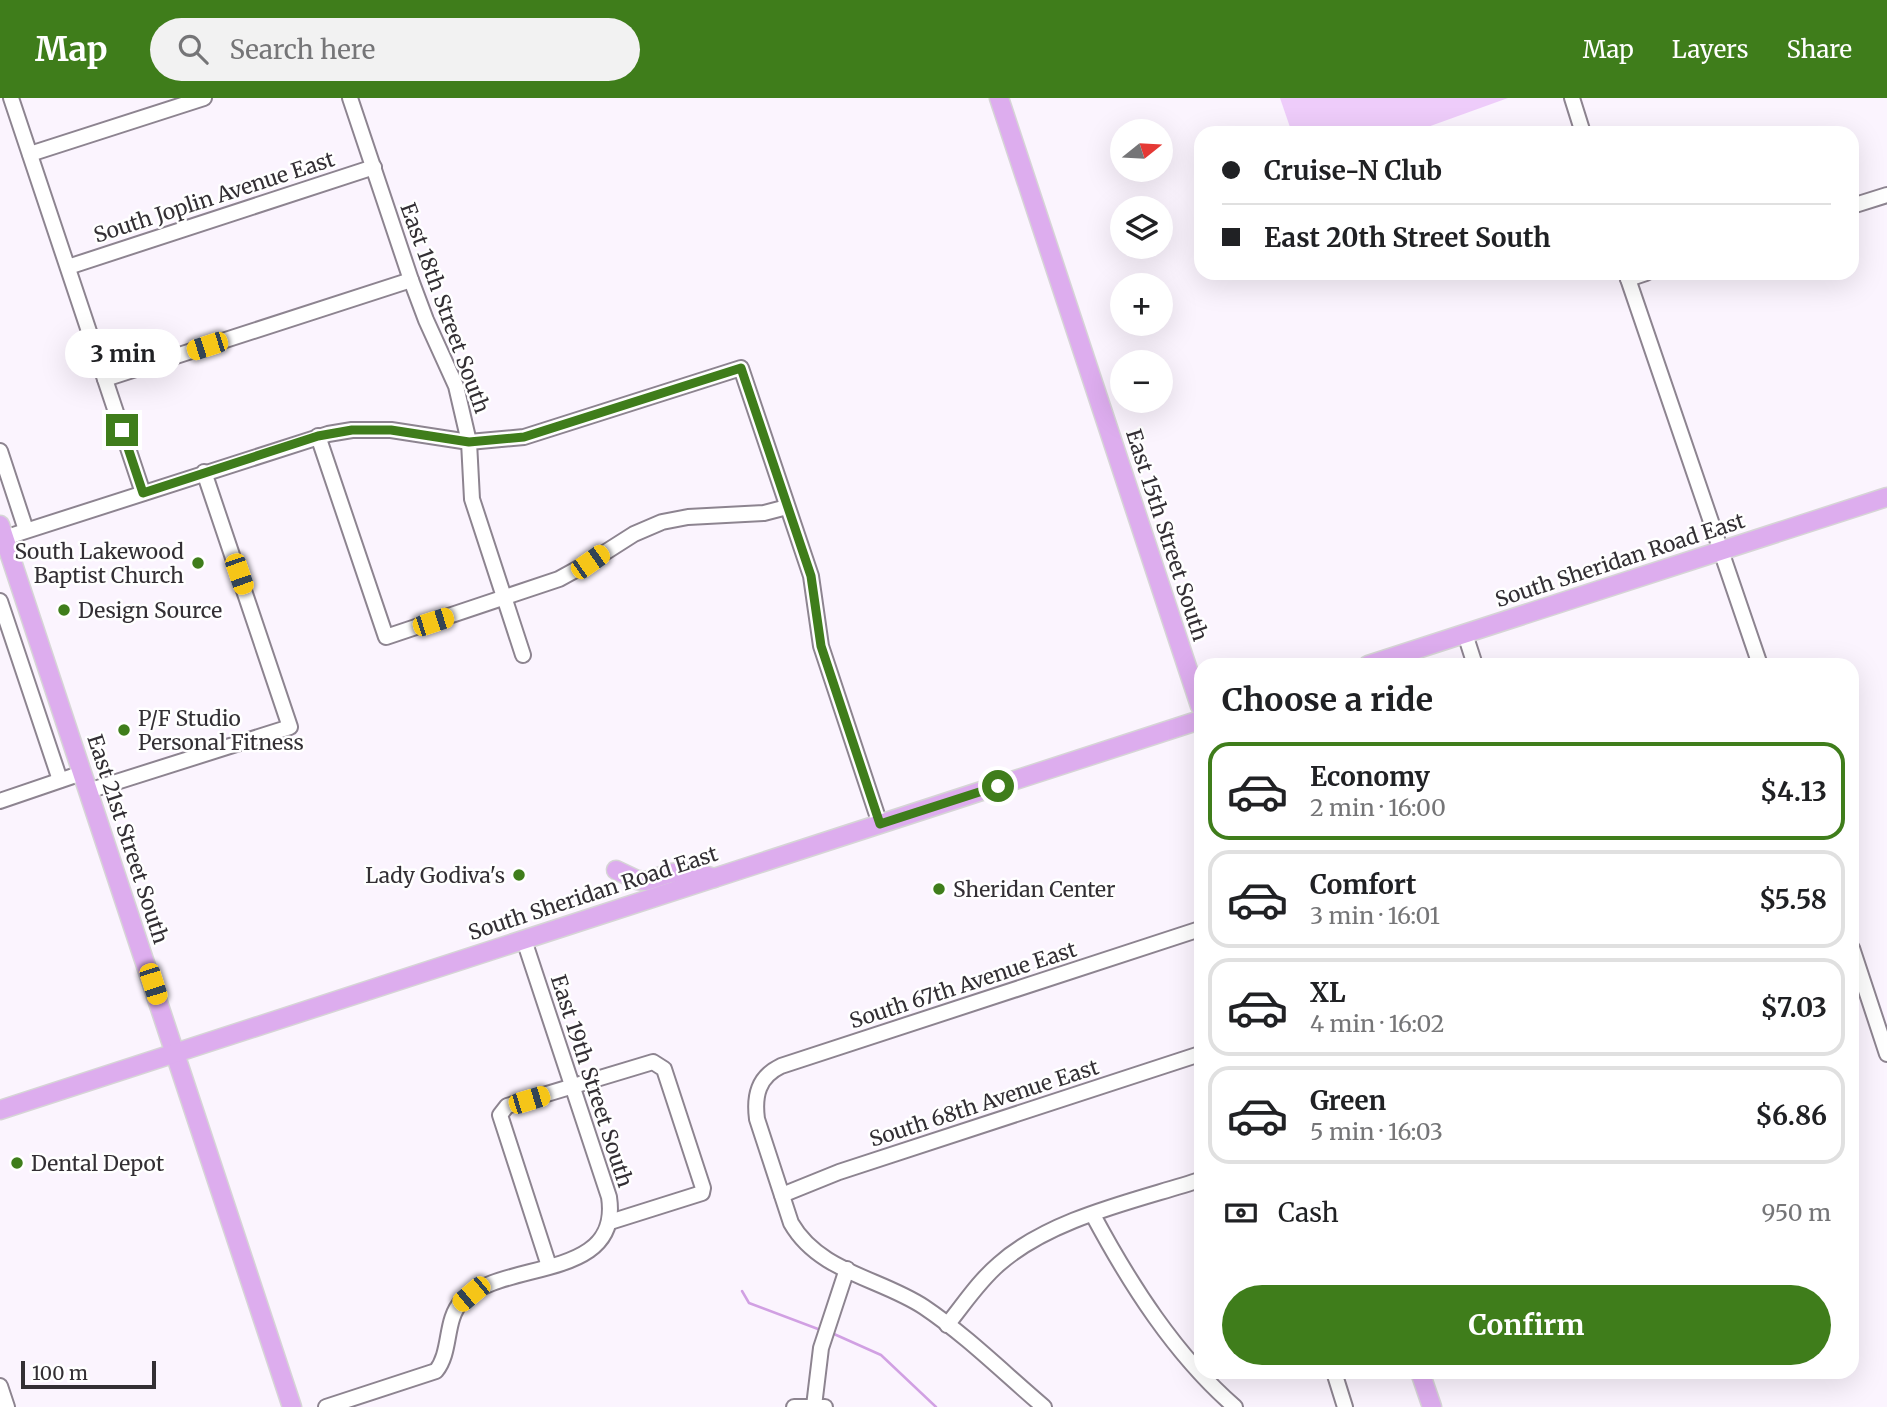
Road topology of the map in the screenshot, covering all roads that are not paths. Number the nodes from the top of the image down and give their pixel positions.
1 (11, 98) edge
2 (204, 98) edge
3 (350, 98) edge
4 (999, 98) edge
5 (1572, 98) edge
6 (1581, 126) edge
7 (30, 154) junction
8 (374, 167) junction
9 (1887, 195) edge
10 (1859, 204) edge
11 (68, 267) junction
12 (411, 280) junction
13 (1628, 280) edge
14 (105, 379) junction
15 (318, 436) junction
16 (469, 442) junction
17 (0, 451) edge
18 (204, 472) junction
19 (143, 493) junction
20 (1887, 497) edge
21 (788, 507) junction
22 (26, 530) junction
23 (2, 531) edge
24 (1722, 550) junction
25 (504, 598) junction
26 (0, 601) edge
27 (1465, 634) junction
28 (523, 654) dead end
29 (1390, 658) edge
30 (1473, 658) edge
31 (1757, 658) edge
32 (1194, 688) edge
33 (1194, 722) edge
34 (82, 773) junction
35 (60, 780) junction
36 (88, 791) junction
37 (0, 801) edge
38 (880, 824) junction
39 (615, 870) dead end
40 (714, 878) junction
41 (1194, 931) edge
42 (524, 940) junction
43 (1859, 969) edge
44 (176, 1053) junction
45 (1887, 1054) edge
46 (1194, 1056) edge
47 (572, 1086) junction
48 (0, 1110) edge
49 (1194, 1182) edge
50 (782, 1195) junction
51 (1093, 1215) junction
52 (607, 1229) junction
53 (550, 1266) junction
54 (847, 1269) junction
55 (947, 1325) junction
56 (1194, 1367) edge
57 (1206, 1379) edge
58 (1336, 1379) edge
59 (1422, 1379) edge
60 (0, 1386) edge
61 (820, 1406) edge
62 (7, 1407) edge
63 (292, 1407) edge
64 (326, 1407) edge
65 (794, 1407) edge
66 (1044, 1407) edge
67 (1235, 1407) edge
68 (1345, 1407) edge
69 (1432, 1407) edge

1 - 7 street
2 - 7 street
3 - 8 street, East 18th Street South
4 - 32 main road, East 15th Street South
5 - 6 street
7 - 11 street
8 - 11 street, South Joplin Avenue East
8 - 12 street, East 18th Street South
9 - 10 street
11 - 14 street
12 - 14 street
12 - 16 street, East 18th Street South
13 - 24 street
14 - 19 street
15 - 16 street
15 - 18 street
15 - 25 street
16 - 21 street
16 - 25 street, East 18th Street South
17 - 22 street
18 - 19 street
18 - 36 street
19 - 22 street
20 - 24 main road, South Sheridan Road East
21 - 25 street
21 - 38 street
22 - 23 street
23 - 34 main road, East 21st Street South
24 - 27 main road, South Sheridan Road East
24 - 31 street
25 - 28 street, East 18th Street South
26 - 35 street
27 - 29 main road, South Sheridan Road East
27 - 30 street
33 - 38 main road, South Sheridan Road East
34 - 35 street
34 - 36 main road, East 21st Street South
35 - 37 street
36 - 44 main road, East 21st Street South
38 - 40 main road, South Sheridan Road East
39 - 40 main road
40 - 42 main road, South Sheridan Road East
41 - 50 street, South 67th Avenue East
42 - 44 main road, South Sheridan Road East
42 - 47 street, East 19th Street South
43 - 45 street
44 - 48 main road, South Sheridan Road East
44 - 63 main road, East 21st Street South
46 - 50 street, South 68th Avenue East
47 - 52 street, East 19th Street South
47 - 52 street
47 - 53 street
49 - 51 street
50 - 54 street
51 - 55 street
51 - 56 street
52 - 53 street
53 - 64 street
54 - 55 street
54 - 61 street
55 - 66 street
57 - 67 street
58 - 68 street
59 - 69 main road
60 - 62 street
61 - 65 street

